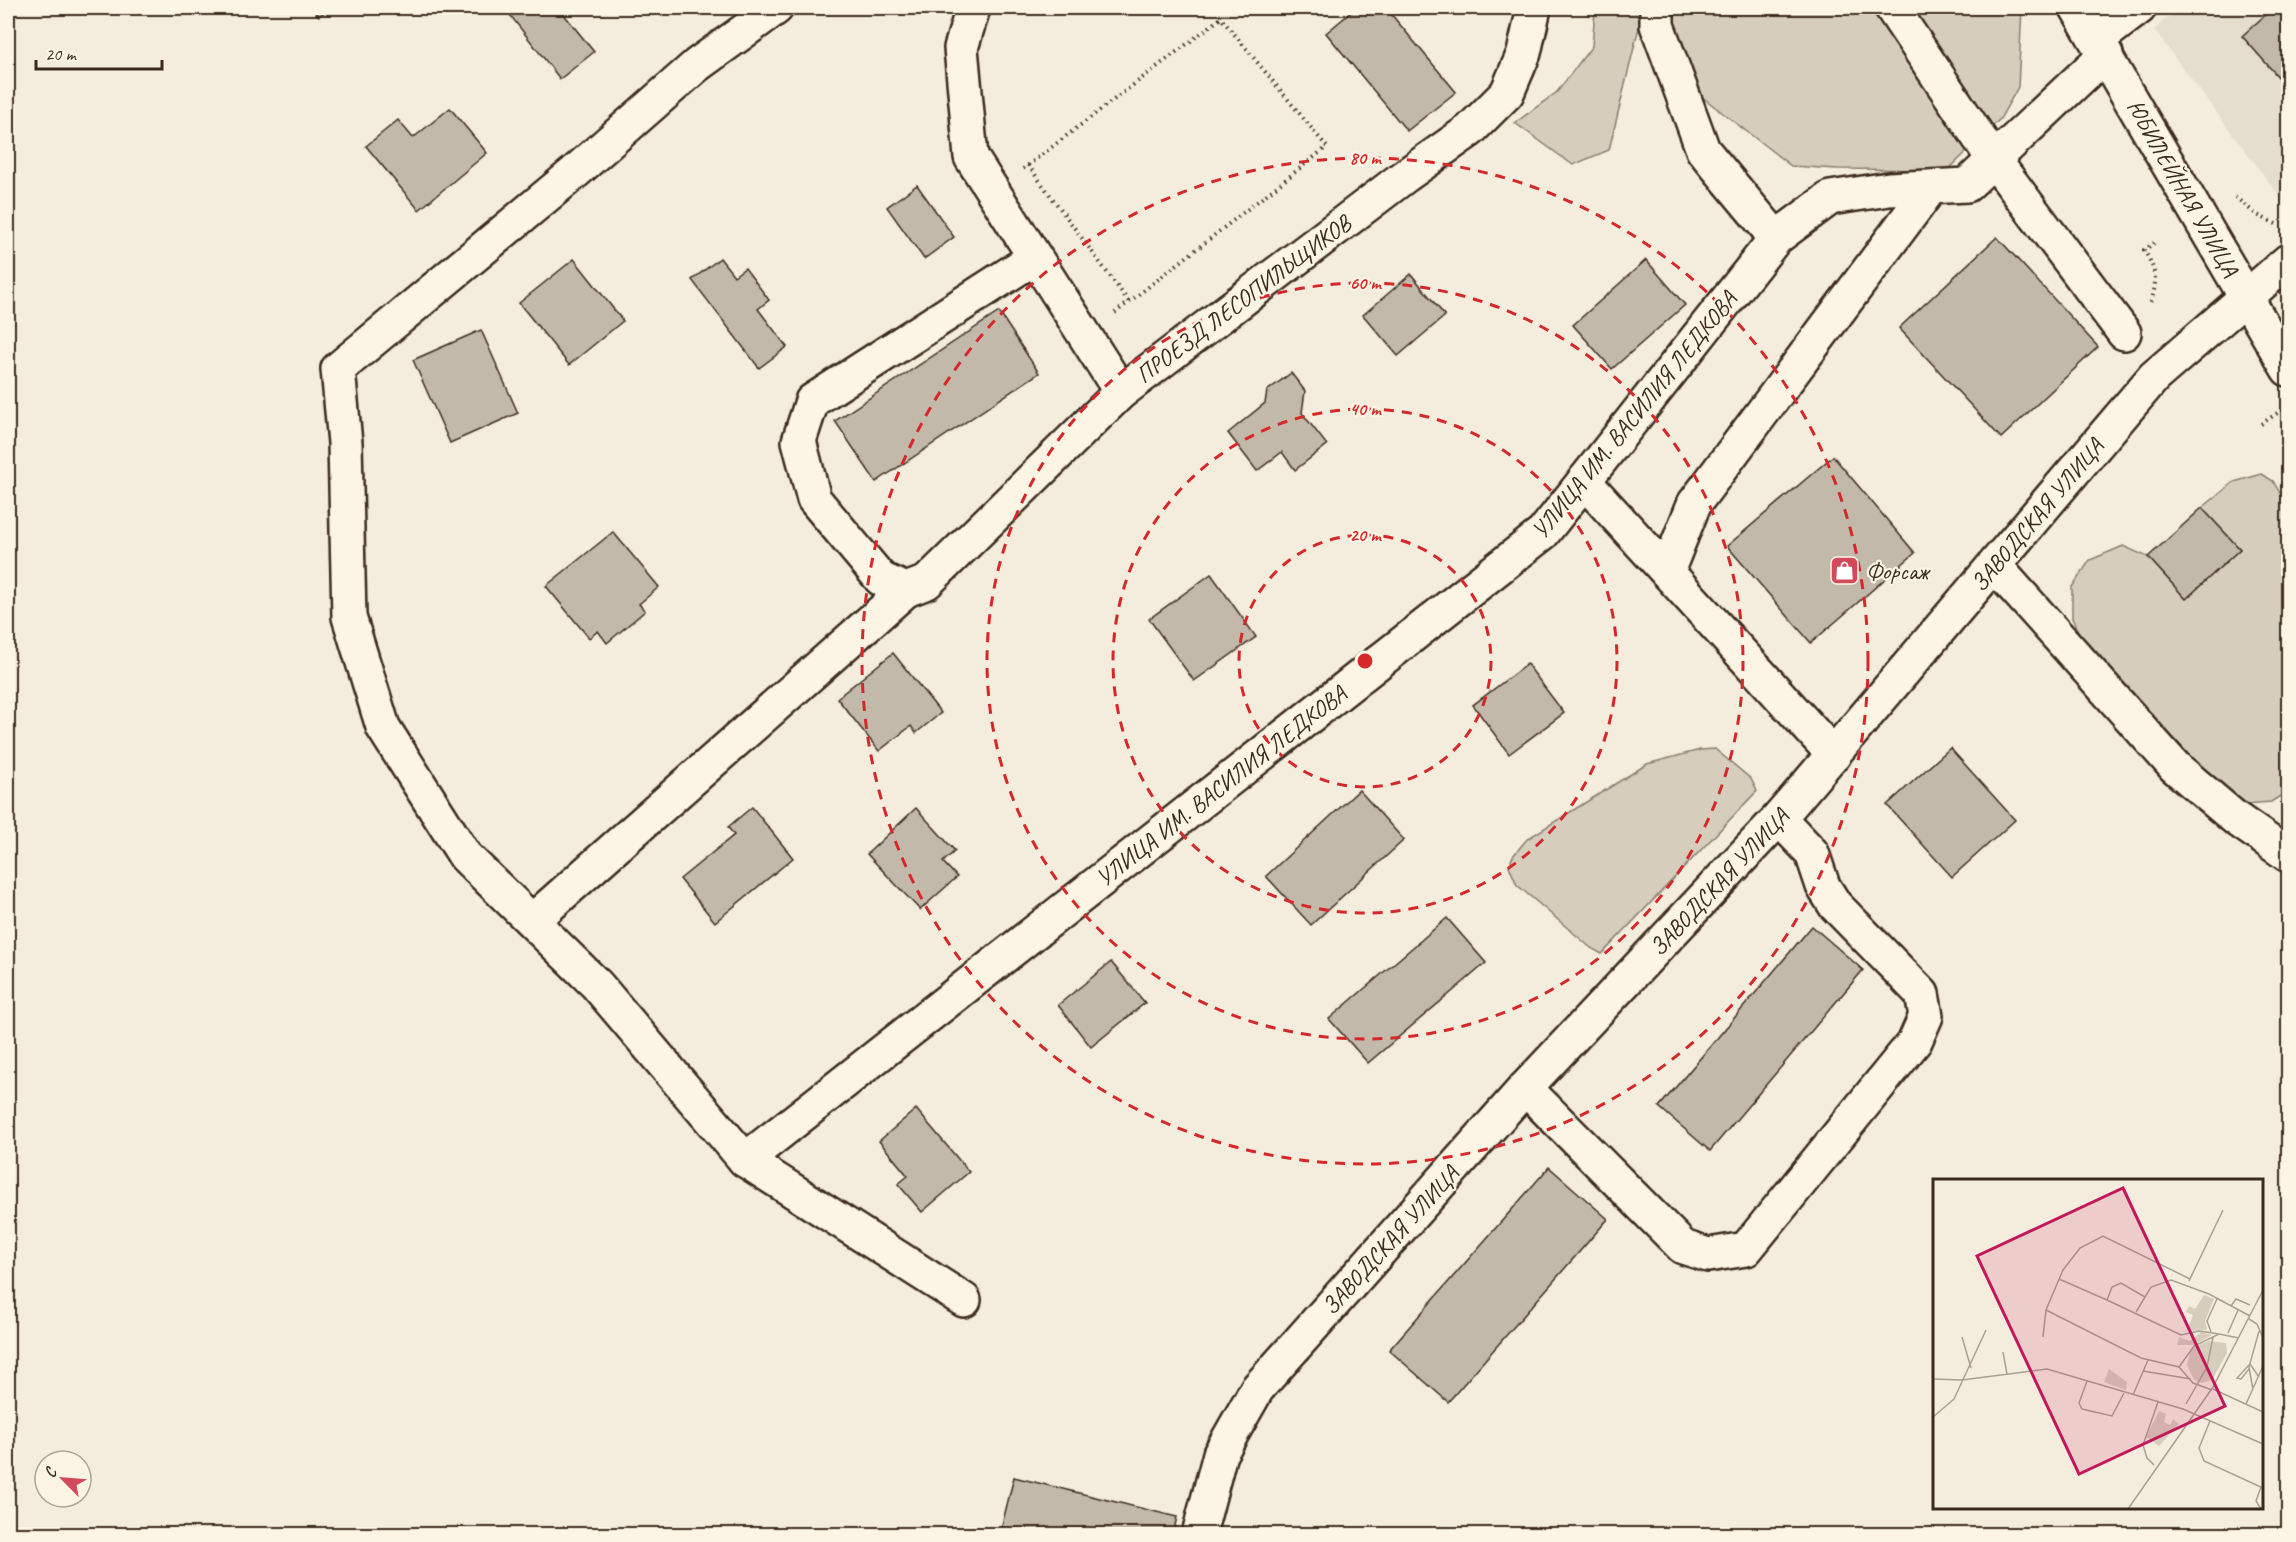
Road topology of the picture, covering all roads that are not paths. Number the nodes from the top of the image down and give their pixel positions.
1 (776, 8) edge
2 (1534, 8) edge
3 (1657, 8) edge
4 (1892, 8) edge
5 (2077, 8) edge
6 (2139, 8) edge
7 (964, 13) edge
8 (2102, 47) junction
9 (1994, 160) junction
10 (1931, 187) junction
11 (1776, 238) junction
12 (1034, 258) junction
13 (2289, 261) edge
14 (2247, 298) junction
15 (2124, 333) dead end
16 (2289, 369) edge
17 (1121, 392) junction
18 (1584, 481) junction
19 (1995, 566) junction
20 (1667, 572) junction
21 (917, 586) junction
22 (1834, 755) junction
23 (1779, 818) junction
24 (2289, 855) edge
25 (532, 921) junction
26 (1525, 1088) junction
27 (745, 1160) junction
28 (964, 1300) dead end
29 (1199, 1534) edge

1 - 25 street
2 - 17 street, ПРОЕЗД ЛЕСОПИЛЬЩИКОВ
3 - 11 street
4 - 9 street
5 - 8 street, ЮБИЛЕЙНАЯ УЛИЦА
6 - 8 street, УЛИЦА ИМ. ВАСИЛИЯ ЛЕДКОВА
7 - 12 street
8 - 9 street, УЛИЦА ИМ. ВАСИЛИЯ ЛЕДКОВА
8 - 14 street, ЮБИЛЕЙНАЯ УЛИЦА
9 - 10 street, УЛИЦА ИМ. ВАСИЛИЯ ЛЕДКОВА
9 - 15 street
10 - 11 street, УЛИЦА ИМ. ВАСИЛИЯ ЛЕДКОВА
10 - 20 street
11 - 18 street, УЛИЦА ИМ. ВАСИЛИЯ ЛЕДКОВА
12 - 17 street
12 - 21 street
13 - 14 street, ЗАВОДСКАЯ УЛИЦА
14 - 16 street, ЮБИЛЕЙНАЯ УЛИЦА
14 - 19 street, ЗАВОДСКАЯ УЛИЦА
17 - 21 street, ПРОЕЗД ЛЕСОПИЛЬЩИКОВ
18 - 20 street
18 - 27 street, УЛИЦА ИМ. ВАСИЛИЯ ЛЕДКОВА
19 - 22 street, ЗАВОДСКАЯ УЛИЦА
19 - 24 street
20 - 22 street
21 - 25 street, ПРОЕЗД ЛЕСОПИЛЬЩИКОВ
22 - 23 street, ЗАВОДСКАЯ УЛИЦА
23 - 26 street, ЗАВОДСКАЯ УЛИЦА
23 - 26 street
25 - 27 street
26 - 29 street, ЗАВОДСКАЯ УЛИЦА
27 - 28 street

